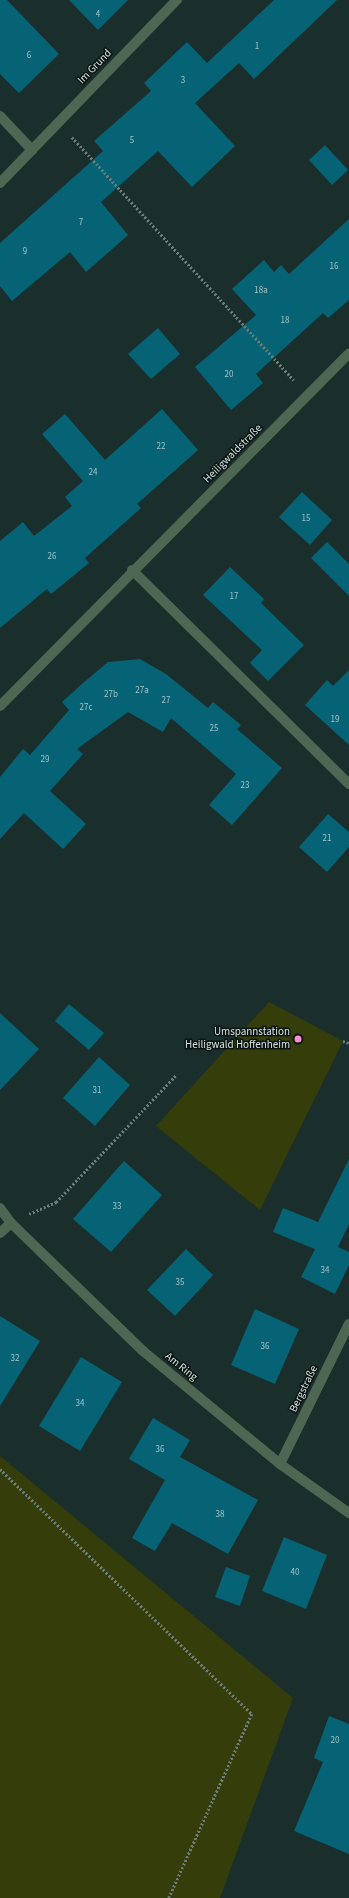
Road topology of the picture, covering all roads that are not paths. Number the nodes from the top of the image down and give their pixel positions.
1 (177, 0) edge
2 (0, 116) edge
3 (32, 150) junction
4 (0, 183) edge
5 (349, 353) edge
6 (132, 570) junction
7 (0, 706) edge
8 (349, 784) edge
9 (0, 1208) edge
10 (11, 1223) junction
11 (0, 1233) edge
12 (349, 1324) edge
13 (280, 1464) junction
14 (349, 1513) edge

1 - 3 street, Im Grund
2 - 3 street
3 - 4 street, Im Grund
5 - 6 street, Heiligwaldstraße
6 - 7 street, Heiligwaldstraße
6 - 8 street
9 - 10 street, Am Ring
10 - 11 street
10 - 13 street, Am Ring
12 - 13 street, Bergstraße
13 - 14 street, Am Ring

